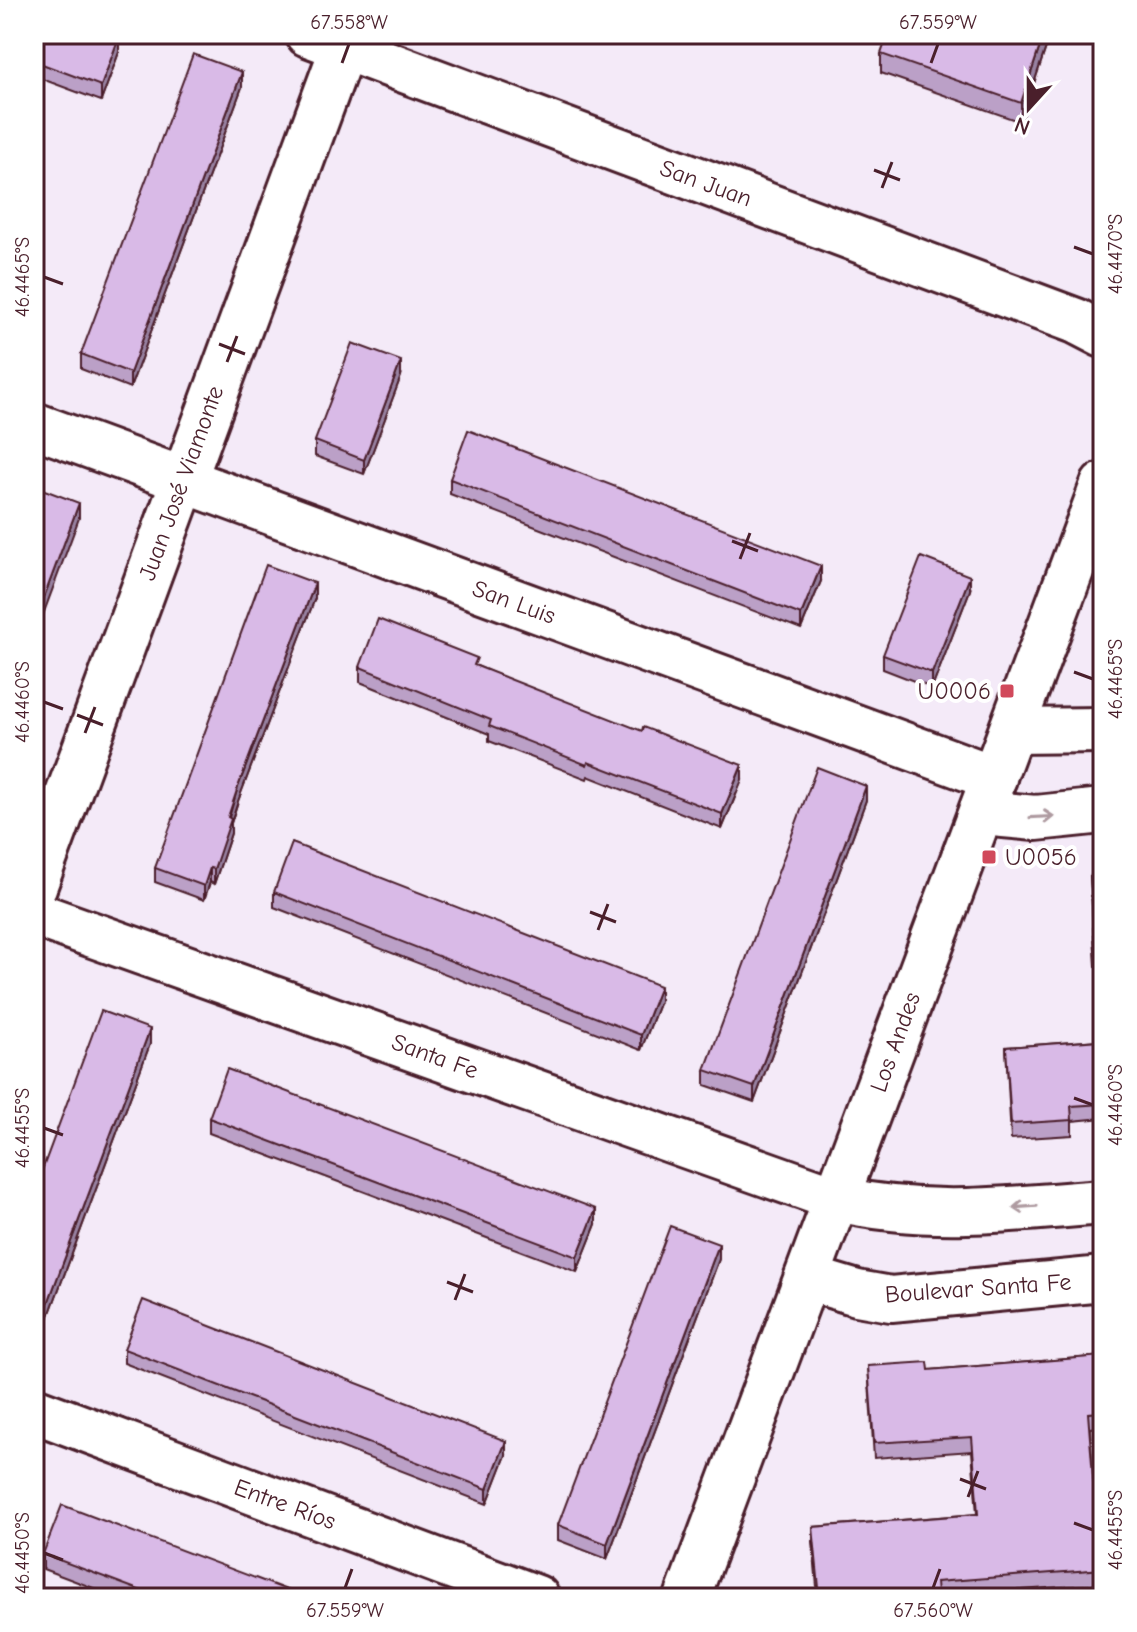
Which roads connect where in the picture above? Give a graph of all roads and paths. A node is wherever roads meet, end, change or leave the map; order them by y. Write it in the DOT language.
graph roads {
  1 [pos="333,39"];
  2 [pos="1103,335"];
  3 [pos="34,425"];
  4 [pos="182,480"];
  5 [pos="1103,485"];
  6 [pos="1103,730"];
  7 [pos="1012,731"];
  8 [pos="988,796"];
  9 [pos="1103,811"];
  10 [pos="34,887"];
  11 [pos="34,914"];
  12 [pos="837,1199"];
  13 [pos="1103,1202"];
  14 [pos="807,1278"];
  15 [pos="1103,1279"];
  16 [pos="34,1410"];
  17 [pos="537,1598"];
  18 [pos="687,1598"];
  1 -- 2 [label="street, San Juan"];
  1 -- 4 [label="street, Juan José Viamonte"];
  3 -- 4 [label="street, San Luis"];
  4 -- 8 [label="street, San Luis"];
  4 -- 10 [label="street, Juan José Viamonte"];
  5 -- 7 [label="street, Los Andes"];
  6 -- 7 [label="street"];
  7 -- 8 [label="street, Los Andes"];
  8 -- 9 [label="street, San Luis, one-way"];
  8 -- 12 [label="street, Los Andes"];
  11 -- 12 [label="street, Santa Fe"];
  13 -- 12 [label="street, one-way"];
  12 -- 14 [label="street, Los Andes"];
  14 -- 15 [label="street, Boulevar Santa Fe"];
  14 -- 18 [label="street, Los Andes"];
  16 -- 17 [label="street, Entre Ríos"];
}
